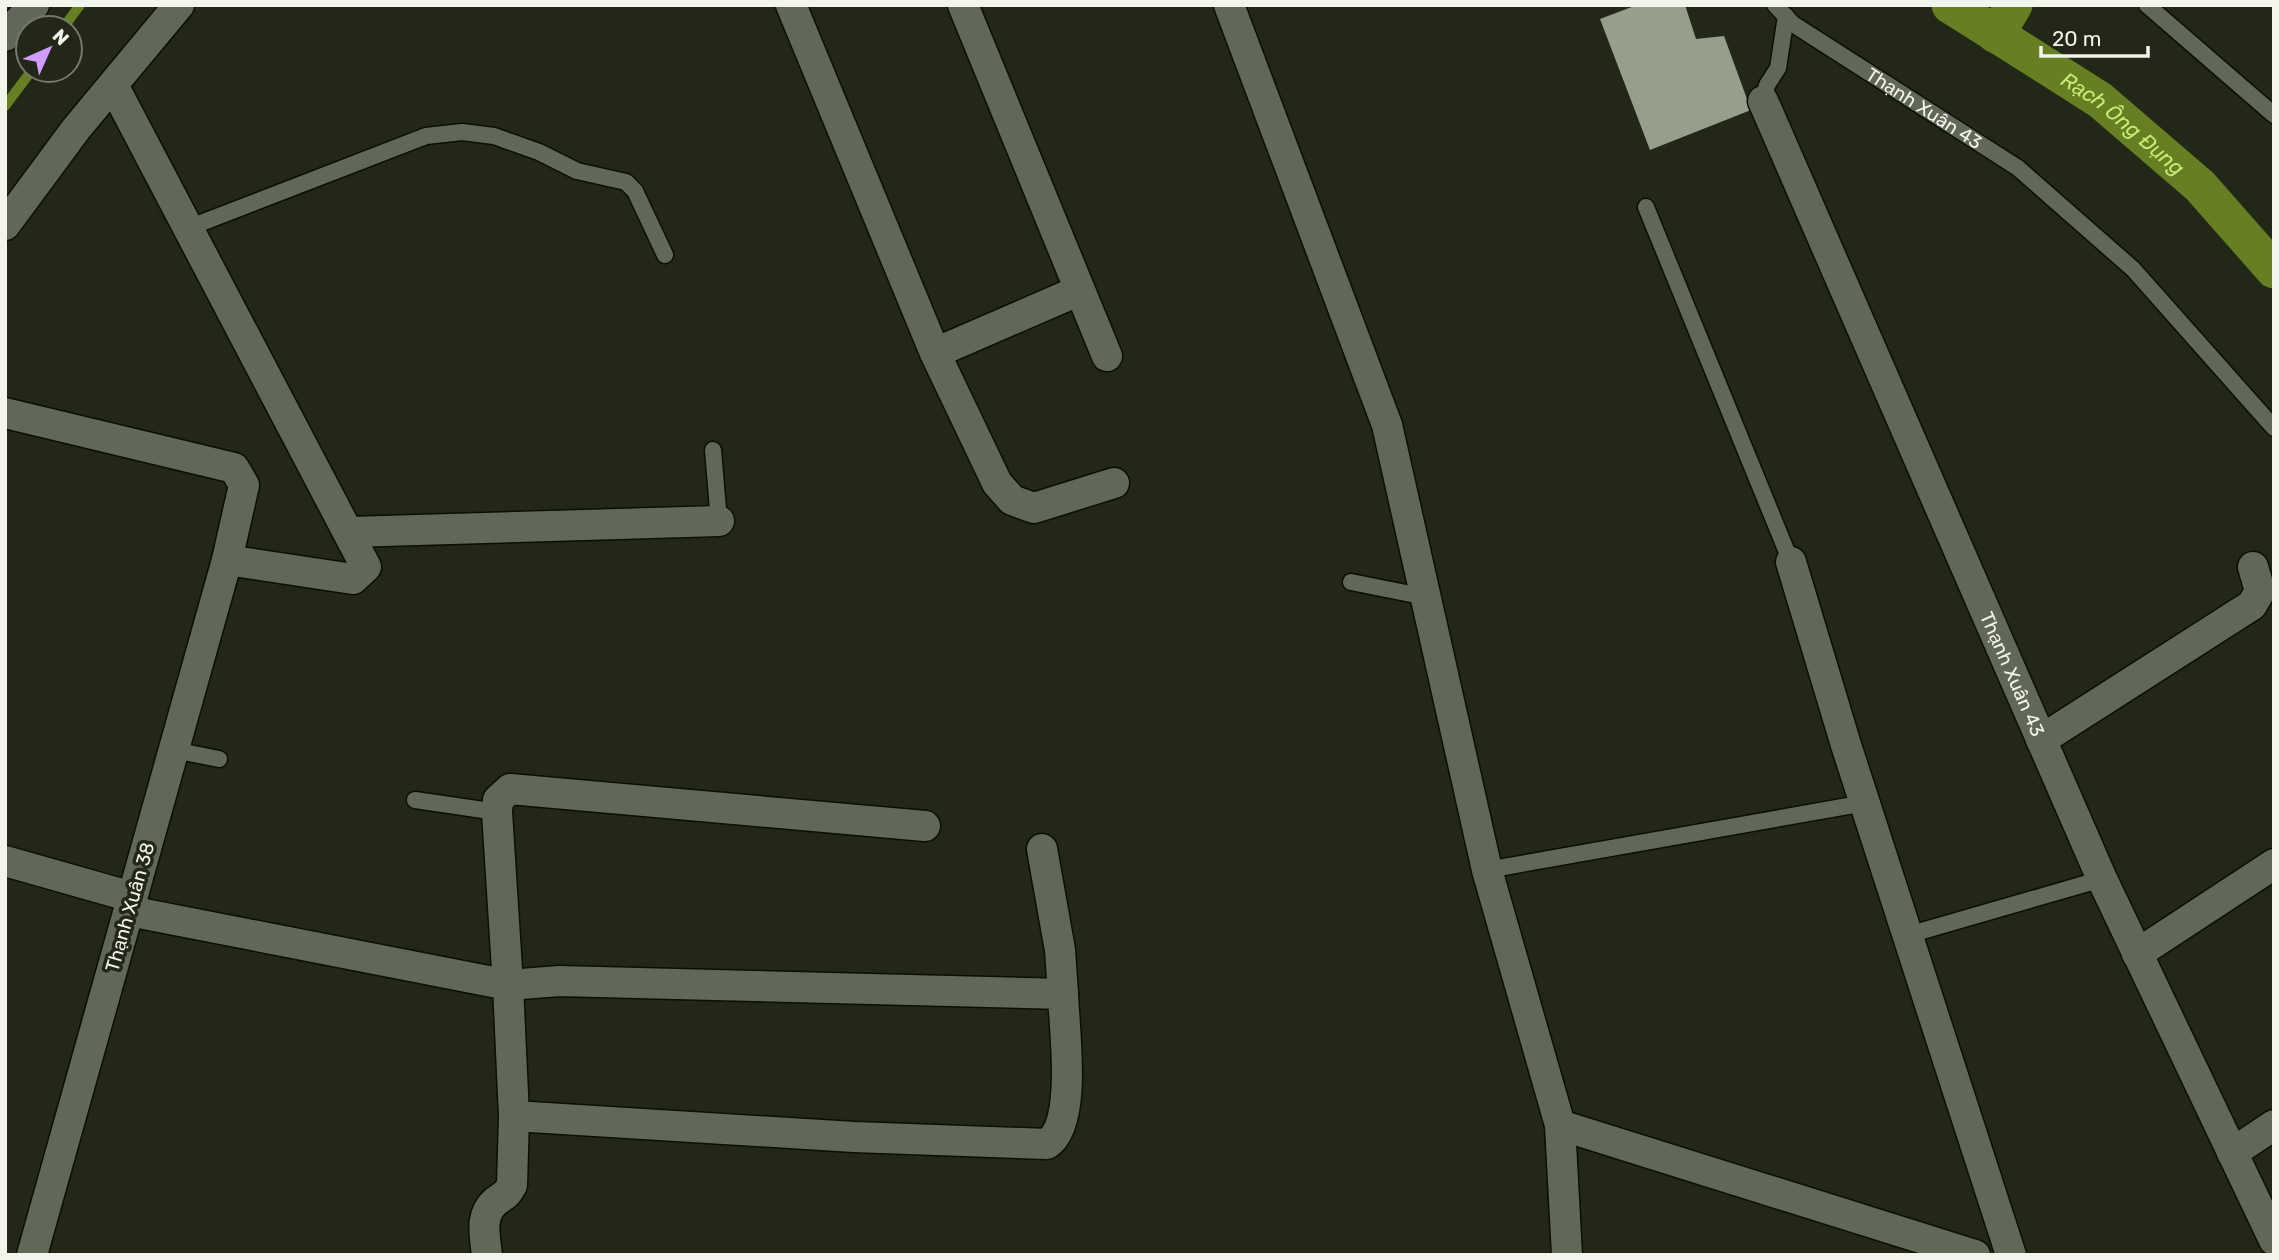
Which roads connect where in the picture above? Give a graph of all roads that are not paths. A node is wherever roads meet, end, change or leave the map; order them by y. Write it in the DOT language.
graph roads {
  1 [pos="34,5"];
  2 [pos="179,5"];
  3 [pos="790,5"];
  4 [pos="963,5"];
  5 [pos="1229,5"];
  6 [pos="2147,5"];
  7 [pos="1780,11"];
  8 [pos="5,36"];
  9 [pos="113,85"];
  10 [pos="1763,101"];
  11 [pos="2274,115"];
  12 [pos="1646,207"];
  13 [pos="5,225"];
  14 [pos="188,228"];
  15 [pos="665,256"];
  16 [pos="1078,290"];
  17 [pos="935,353"];
  18 [pos="1107,356"];
  19 [pos="5,413"];
  20 [pos="2274,428"];
  21 [pos="713,450"];
  22 [pos="1114,483"];
  23 [pos="719,522"];
  24 [pos="349,532"];
  25 [pos="227,560"];
  26 [pos="1791,562"];
  27 [pos="2253,567"];
  28 [pos="1351,582"];
  29 [pos="1426,597"];
  30 [pos="2041,740"];
  31 [pos="174,750"];
  32 [pos="219,759"];
  33 [pos="415,800"];
  34 [pos="1865,803"];
  35 [pos="497,812"];
  36 [pos="925,826"];
  37 [pos="1042,849"];
  38 [pos="5,861"];
  39 [pos="2274,864"];
  40 [pos="1487,870"];
  41 [pos="2102,879"];
  42 [pos="131,904"];
  43 [pos="1908,934"];
  44 [pos="2137,954"];
  45 [pos="508,985"];
  46 [pos="1063,994"];
  47 [pos="514,1116"];
  48 [pos="1560,1125"];
  49 [pos="2274,1125"];
  50 [pos="2232,1153"];
  51 [pos="2274,1240"];
  52 [pos="32,1255"];
  53 [pos="487,1255"];
  54 [pos="1567,1255"];
  55 [pos="1975,1255"];
  56 [pos="2011,1255"];
  1 -- 8 [label="street"];
  2 -- 9 [label="street"];
  3 -- 17 [label="street"];
  4 -- 16 [label="street"];
  5 -- 29 [label="street"];
  6 -- 11 [label="lane"];
  7 -- 10 [label="lane"];
  7 -- 20 [label="lane, Thạnh Xuân 43"];
  9 -- 13 [label="street"];
  9 -- 14 [label="street"];
  10 -- 30 [label="street, Thạnh Xuân 43"];
  12 -- 26 [label="lane"];
  14 -- 15 [label="lane"];
  14 -- 24 [label="street"];
  16 -- 17 [label="street"];
  16 -- 18 [label="street"];
  17 -- 22 [label="street"];
  19 -- 25 [label="street, Thạnh Xuân 38"];
  21 -- 23 [label="lane"];
  23 -- 24 [label="street"];
  24 -- 25 [label="street"];
  25 -- 31 [label="street, Thạnh Xuân 38"];
  26 -- 34 [label="street"];
  27 -- 30 [label="street"];
  28 -- 29 [label="lane"];
  29 -- 40 [label="street"];
  30 -- 41 [label="street, Thạnh Xuân 43"];
  31 -- 32 [label="lane"];
  31 -- 42 [label="street, Thạnh Xuân 38"];
  33 -- 35 [label="lane"];
  34 -- 40 [label="lane"];
  34 -- 43 [label="street"];
  35 -- 36 [label="street"];
  35 -- 45 [label="street"];
  37 -- 46 [label="street"];
  38 -- 42 [label="street"];
  39 -- 44 [label="street"];
  40 -- 48 [label="street"];
  41 -- 43 [label="lane"];
  41 -- 44 [label="street, Thạnh Xuân 43"];
  42 -- 45 [label="street"];
  42 -- 52 [label="street, Thạnh Xuân 38"];
  43 -- 56 [label="street"];
  44 -- 50 [label="street, Thạnh Xuân 43"];
  45 -- 46 [label="street"];
  45 -- 47 [label="street"];
  46 -- 47 [label="street"];
  47 -- 53 [label="street"];
  48 -- 54 [label="street"];
  48 -- 55 [label="street"];
  49 -- 50 [label="street"];
  50 -- 51 [label="street, Thạnh Xuân 43"];
}
